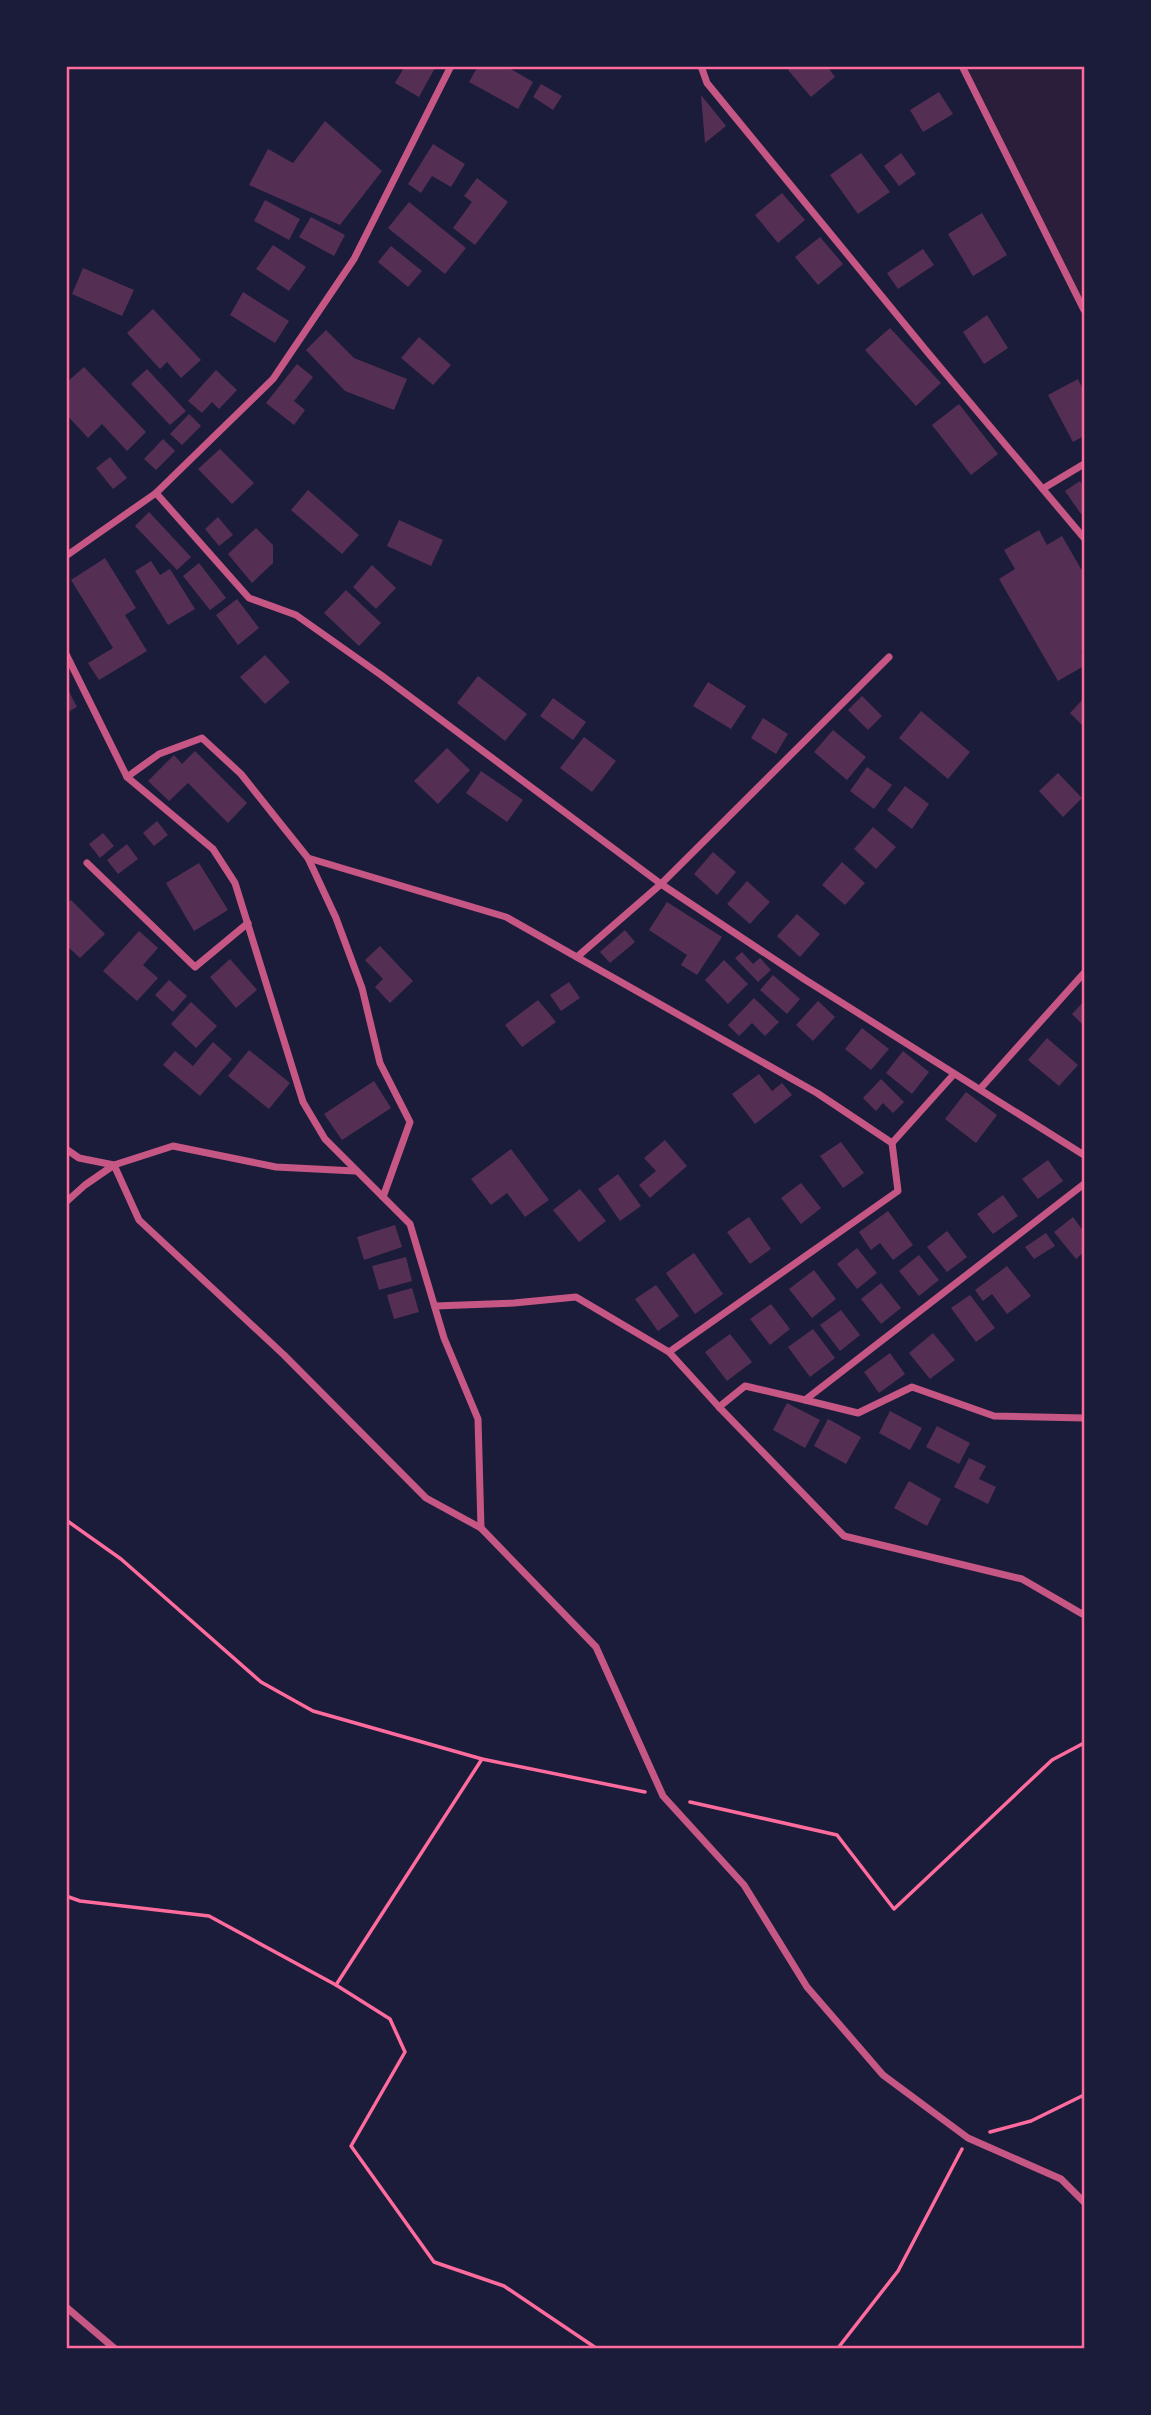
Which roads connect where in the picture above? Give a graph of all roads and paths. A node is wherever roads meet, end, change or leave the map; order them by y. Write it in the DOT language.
graph roads {
  1 [pos="451,66"];
  2 [pos="701,66"];
  3 [pos="962,66"];
  4 [pos="1084,310"];
  5 [pos="1084,464"];
  6 [pos="1044,488"];
  7 [pos="156,493"];
  8 [pos="1084,537"];
  9 [pos="66,556"];
  10 [pos="66,654"];
  11 [pos="889,657"];
  12 [pos="127,777"];
  13 [pos="308,858"];
  14 [pos="86,863"];
  15 [pos="661,884"];
  16 [pos="248,923"];
  17 [pos="577,957"];
  18 [pos="1084,974"];
  19 [pos="954,1074"];
  20 [pos="980,1089"];
  21 [pos="892,1143"];
  22 [pos="66,1149"];
  23 [pos="1084,1155"];
  24 [pos="114,1165"];
  25 [pos="356,1171"];
  26 [pos="1084,1184"];
  27 [pos="383,1197"];
  28 [pos="66,1202"];
  29 [pos="435,1306"];
  30 [pos="669,1352"];
  31 [pos="805,1400"];
  32 [pos="719,1407"];
  33 [pos="1084,1418"];
  34 [pos="66,1520"];
  35 [pos="481,1528"];
  36 [pos="1084,1615"];
  37 [pos="1084,1744"];
  38 [pos="482,1759"];
  39 [pos="663,1796"];
  40 [pos="689,1802"];
  41 [pos="66,1896"];
  42 [pos="336,1985"];
  43 [pos="1084,2095"];
  44 [pos="968,2138"];
  45 [pos="1084,2202"];
  46 [pos="66,2307"];
  47 [pos="114,2348"];
  48 [pos="596,2348"];
  49 [pos="838,2348"];
  1 -- 7 [label="street"];
  2 -- 6 [label="street"];
  3 -- 4 [label="street"];
  5 -- 6 [label="street"];
  6 -- 8 [label="street"];
  7 -- 9 [label="street"];
  7 -- 15 [label="street"];
  10 -- 12 [label="street"];
  11 -- 15 [label="street"];
  12 -- 13 [label="street"];
  12 -- 16 [label="street"];
  13 -- 17 [label="street"];
  13 -- 27 [label="street"];
  14 -- 16 [label="street"];
  15 -- 17 [label="street"];
  15 -- 19 [label="street"];
  16 -- 25 [label="street"];
  17 -- 21 [label="street"];
  18 -- 20 [label="street"];
  19 -- 20 [label="street"];
  19 -- 21 [label="street"];
  20 -- 23 [label="street"];
  21 -- 30 [label="street"];
  22 -- 24 [label="street"];
  24 -- 25 [label="street"];
  24 -- 28 [label="street"];
  24 -- 35 [label="street"];
  25 -- 27 [label="street"];
  26 -- 31 [label="street"];
  27 -- 29 [label="street"];
  29 -- 30 [label="street"];
  29 -- 35 [label="street"];
  30 -- 32 [label="street"];
  31 -- 32 [label="street"];
  31 -- 33 [label="street"];
  32 -- 36 [label="street"];
  34 -- 38 [label="path"];
  35 -- 39 [label="street"];
  37 -- 40 [label="path"];
  38 -- 39 [label="path"];
  38 -- 42 [label="path"];
  39 -- 44 [label="street"];
  41 -- 42 [label="path"];
  42 -- 48 [label="path"];
  43 -- 44 [label="path"];
  44 -- 45 [label="street"];
  44 -- 49 [label="path"];
  46 -- 47 [label="street"];
}
